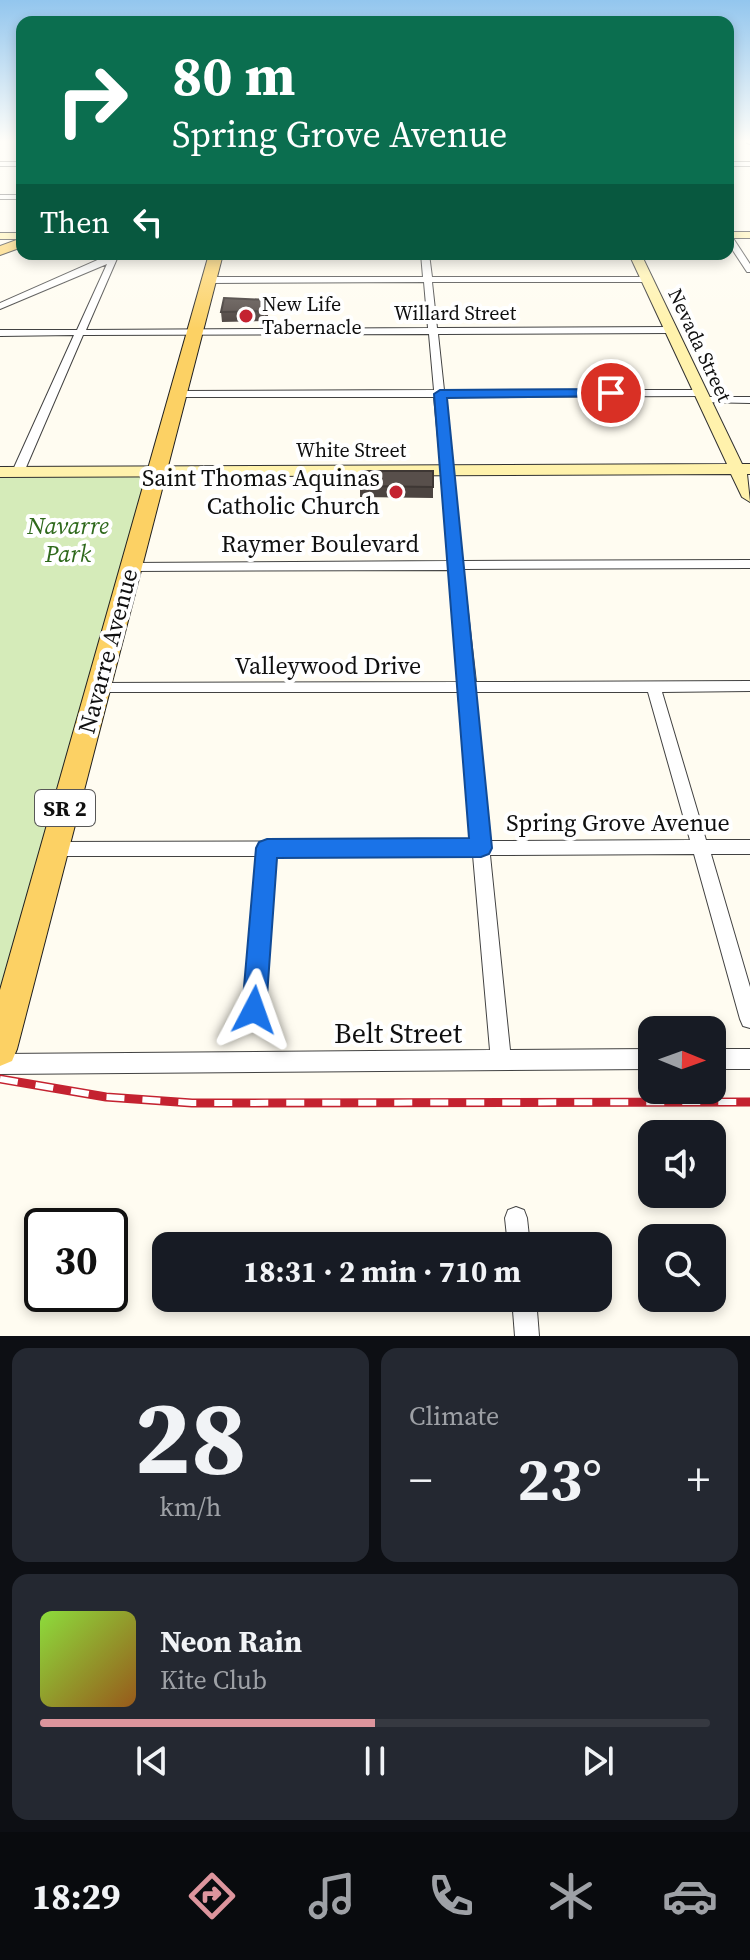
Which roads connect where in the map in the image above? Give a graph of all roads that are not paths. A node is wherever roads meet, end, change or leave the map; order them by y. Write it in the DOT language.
graph roads {
  1 [pos="734,245"];
  2 [pos="105,260"];
  3 [pos="112,260"];
  4 [pos="214,260"];
  5 [pos="425,260"];
  6 [pos="638,260"];
  7 [pos="750,270"];
  8 [pos="427,279"];
  9 [pos="646,279"];
  10 [pos="209,280"];
  11 [pos="0,306"];
  12 [pos="671,330"];
  13 [pos="433,331"];
  14 [pos="80,332"];
  15 [pos="195,332"];
  16 [pos="0,333"];
  17 [pos="178,394"];
  18 [pos="440,394"];
  19 [pos="702,397"];
  20 [pos="750,400"];
  21 [pos="448,469"];
  22 [pos="743,469"];
  23 [pos="157,471"];
  24 [pos="0,472"];
  25 [pos="18,472"];
  26 [pos="750,497"];
  27 [pos="750,564"];
  28 [pos="458,565"];
  29 [pos="131,567"];
  30 [pos="750,686"];
  31 [pos="467,687"];
  32 [pos="654,687"];
  33 [pos="98,688"];
  34 [pos="701,847"];
  35 [pos="750,847"];
  36 [pos="267,848"];
  37 [pos="481,848"];
  38 [pos="54,849"];
  39 [pos="254,1010"];
  40 [pos="750,1019"];
  41 [pos="0,1049"];
  42 [pos="638,1059"];
  43 [pos="726,1059"];
  44 [pos="750,1059"];
  45 [pos="501,1060"];
  46 [pos="0,1064"];
  47 [pos="516,1218"];
  48 [pos="518,1232"];
  49 [pos="525,1312"];
  50 [pos="527,1336"];
  1 -- 7 [label="street"];
  2 -- 11 [label="street"];
  3 -- 14 [label="street"];
  4 -- 10 [label="main road, Navarre Avenue / SR 2"];
  5 -- 8 [label="street"];
  6 -- 9 [label="street, Nevada Street"];
  8 -- 9 [label="street"];
  8 -- 10 [label="street"];
  8 -- 13 [label="street"];
  9 -- 12 [label="street, Nevada Street"];
  10 -- 15 [label="main road, Navarre Avenue / SR 2"];
  12 -- 13 [label="street, Willard Street"];
  12 -- 19 [label="street, Nevada Street"];
  13 -- 15 [label="street, Willard Street"];
  13 -- 18 [label="street"];
  14 -- 15 [label="street, Willard Street"];
  14 -- 16 [label="street, Willard Street"];
  14 -- 25 [label="street"];
  15 -- 17 [label="main road, Navarre Avenue / SR 2"];
  17 -- 18 [label="street"];
  17 -- 23 [label="main road, Navarre Avenue / SR 2"];
  18 -- 19 [label="street"];
  18 -- 21 [label="street"];
  19 -- 20 [label="street"];
  19 -- 22 [label="street, Nevada Street"];
  21 -- 22 [label="street, White Street"];
  21 -- 23 [label="street, White Street"];
  21 -- 28 [label="street"];
  22 -- 26 [label="street, Nevada Street"];
  23 -- 25 [label="street, White Street"];
  23 -- 29 [label="main road, Navarre Avenue / SR 2"];
  24 -- 25 [label="street, White Street"];
  27 -- 28 [label="street, Raymer Boulevard"];
  28 -- 29 [label="street, Raymer Boulevard"];
  28 -- 31 [label="street"];
  29 -- 33 [label="main road, Navarre Avenue / SR 2"];
  30 -- 32 [label="street, Valleywood Drive"];
  31 -- 32 [label="street, Valleywood Drive"];
  31 -- 33 [label="street, Valleywood Drive"];
  31 -- 37 [label="street"];
  32 -- 34 [label="street"];
  33 -- 38 [label="main road, Navarre Avenue / SR 2"];
  34 -- 35 [label="street, Spring Grove Avenue"];
  34 -- 37 [label="street, Spring Grove Avenue"];
  34 -- 40 [label="street"];
  36 -- 37 [label="street, Spring Grove Avenue"];
  36 -- 38 [label="street, Spring Grove Avenue"];
  36 -- 39 [label="street"];
  37 -- 45 [label="street"];
  38 -- 41 [label="main road, Navarre Avenue / SR 2"];
  42 -- 45 [label="street, Belt Street"];
  43 -- 44 [label="street"];
  45 -- 46 [label="street, Belt Street"];
  47 -- 48 [label="street"];
  49 -- 50 [label="street"];
}
